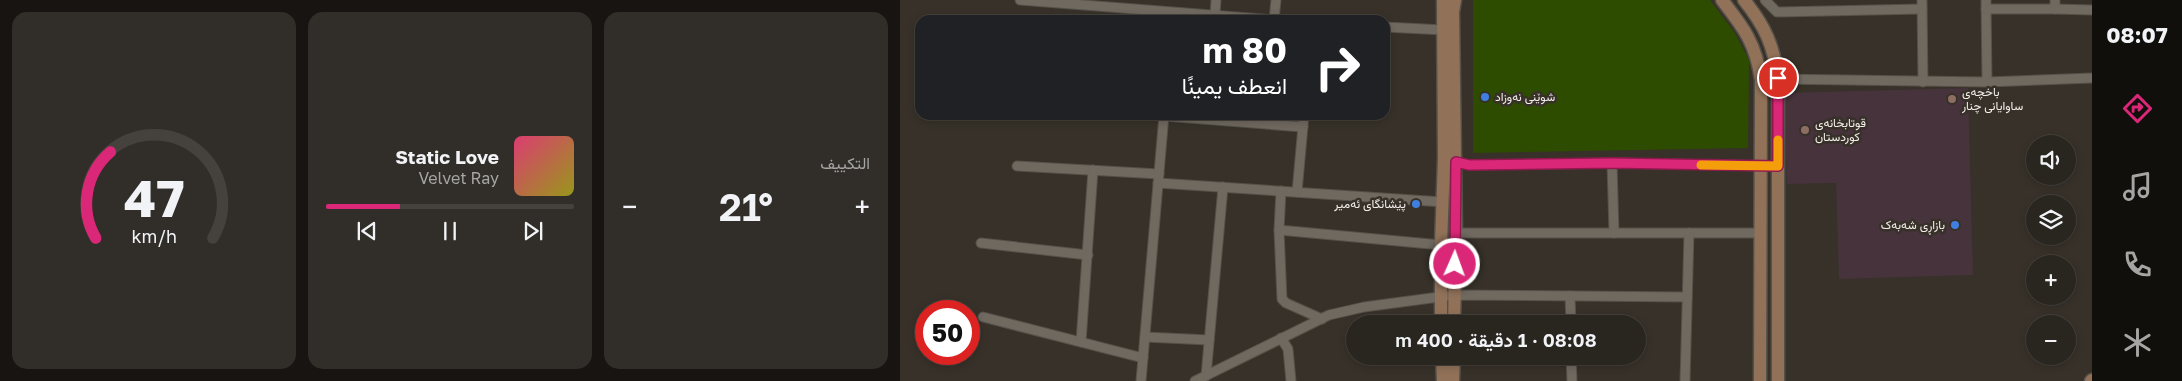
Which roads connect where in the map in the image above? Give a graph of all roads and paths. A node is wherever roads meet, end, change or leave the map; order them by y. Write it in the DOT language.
graph roads {
  1 [pos="1020,0"];
  2 [pos="1216,0"];
  3 [pos="1276,0"];
  4 [pos="1443,0"];
  5 [pos="1455,0"];
  6 [pos="1722,0"];
  7 [pos="1744,0"];
  8 [pos="1765,0"];
  9 [pos="1092,3"];
  10 [pos="2055,4"];
  11 [pos="1154,5"];
  12 [pos="1922,5"];
  13 [pos="1986,5"];
  14 [pos="2092,10"];
  15 [pos="1171,15"];
  16 [pos="1215,15"];
  17 [pos="1275,15"];
  18 [pos="1390,27"];
  19 [pos="1444,30"];
  20 [pos="1778,78"];
  21 [pos="2092,78"];
  22 [pos="1923,82"];
  23 [pos="1987,82"];
  24 [pos="1164,120"];
  25 [pos="1222,120"];
  26 [pos="1303,120"];
  27 [pos="1302,127"];
  28 [pos="1456,162"];
  29 [pos="1612,163"];
  30 [pos="1017,166"];
  31 [pos="1760,166"];
  32 [pos="1778,166"];
  33 [pos="1093,170"];
  34 [pos="1159,178"];
  35 [pos="1223,187"];
  36 [pos="1281,191"];
  37 [pos="1297,192"];
  38 [pos="1443,202"];
  39 [pos="1279,230"];
  40 [pos="1456,233"];
  41 [pos="1614,233"];
  42 [pos="1689,233"];
  43 [pos="1760,233"];
  44 [pos="981,242"];
  45 [pos="1441,245"];
  46 [pos="1088,255"];
  47 [pos="1454,295"];
  48 [pos="1570,296"];
  49 [pos="1687,297"];
  50 [pos="1440,298"];
  51 [pos="1441,315"];
  52 [pos="1454,315"];
  53 [pos="1571,315"];
  54 [pos="983,317"];
  55 [pos="1322,318"];
  56 [pos="1145,337"];
  57 [pos="1281,338"];
  58 [pos="1209,340"];
  59 [pos="1081,342"];
  60 [pos="1143,358"];
  61 [pos="1442,365"];
  62 [pos="1454,365"];
  63 [pos="1571,365"];
  64 [pos="1206,376"];
  65 [pos="1141,381"];
  66 [pos="1195,381"];
  67 [pos="1291,381"];
  68 [pos="1443,381"];
  69 [pos="1453,381"];
  70 [pos="1572,381"];
  71 [pos="1685,381"];
  72 [pos="1760,381"];
  73 [pos="1778,381"];
  1 -- 9 [label="street"];
  2 -- 16 [label="street"];
  3 -- 17 [label="street"];
  4 -- 19 [label="main road"];
  5 -- 28 [label="main road"];
  6 -- 31 [label="main road"];
  7 -- 20 [label="main road"];
  8 -- 12 [label="street"];
  9 -- 11 [label="street"];
  10 -- 13 [label="street"];
  10 -- 14 [label="street"];
  11 -- 15 [label="street"];
  12 -- 22 [label="street"];
  13 -- 23 [label="street"];
  18 -- 19 [label="street"];
  19 -- 38 [label="main road"];
  20 -- 22 [label="street"];
  20 -- 32 [label="main road"];
  21 -- 23 [label="street"];
  22 -- 23 [label="street"];
  24 -- 34 [label="street"];
  25 -- 27 [label="street"];
  26 -- 27 [label="street"];
  27 -- 37 [label="street"];
  28 -- 29 [label="street"];
  28 -- 40 [label="main road"];
  29 -- 31 [label="street"];
  29 -- 41 [label="street"];
  30 -- 33 [label="street"];
  31 -- 32 [label="street"];
  31 -- 43 [label="main road"];
  32 -- 73 [label="main road"];
  33 -- 34 [label="street"];
  33 -- 46 [label="street"];
  34 -- 35 [label="street"];
  34 -- 56 [label="street"];
  35 -- 36 [label="street"];
  35 -- 58 [label="street"];
  36 -- 37 [label="street"];
  36 -- 39 [label="street"];
  37 -- 38 [label="street"];
  38 -- 45 [label="main road"];
  39 -- 45 [label="street"];
  39 -- 55 [label="street"];
  40 -- 41 [label="street"];
  40 -- 47 [label="main road"];
  41 -- 42 [label="street"];
  42 -- 43 [label="street"];
  42 -- 49 [label="street"];
  43 -- 72 [label="main road"];
  44 -- 46 [label="street"];
  45 -- 50 [label="main road"];
  46 -- 59 [label="street"];
  47 -- 48 [label="street"];
  47 -- 50 [label="street"];
  47 -- 52 [label="main road"];
  48 -- 49 [label="street"];
  48 -- 53 [label="street"];
  49 -- 71 [label="street"];
  50 -- 51 [label="main road"];
  50 -- 55 [label="street"];
  54 -- 59 [label="street"];
  55 -- 57 [label="street"];
  56 -- 58 [label="street"];
  56 -- 60 [label="street"];
  57 -- 64 [label="street"];
  57 -- 67 [label="street"];
  58 -- 64 [label="street"];
  59 -- 60 [label="street"];
  60 -- 65 [label="street"];
  61 -- 68 [label="main road"];
  62 -- 69 [label="main road"];
  63 -- 70 [label="street"];
  64 -- 66 [label="street"];
}
